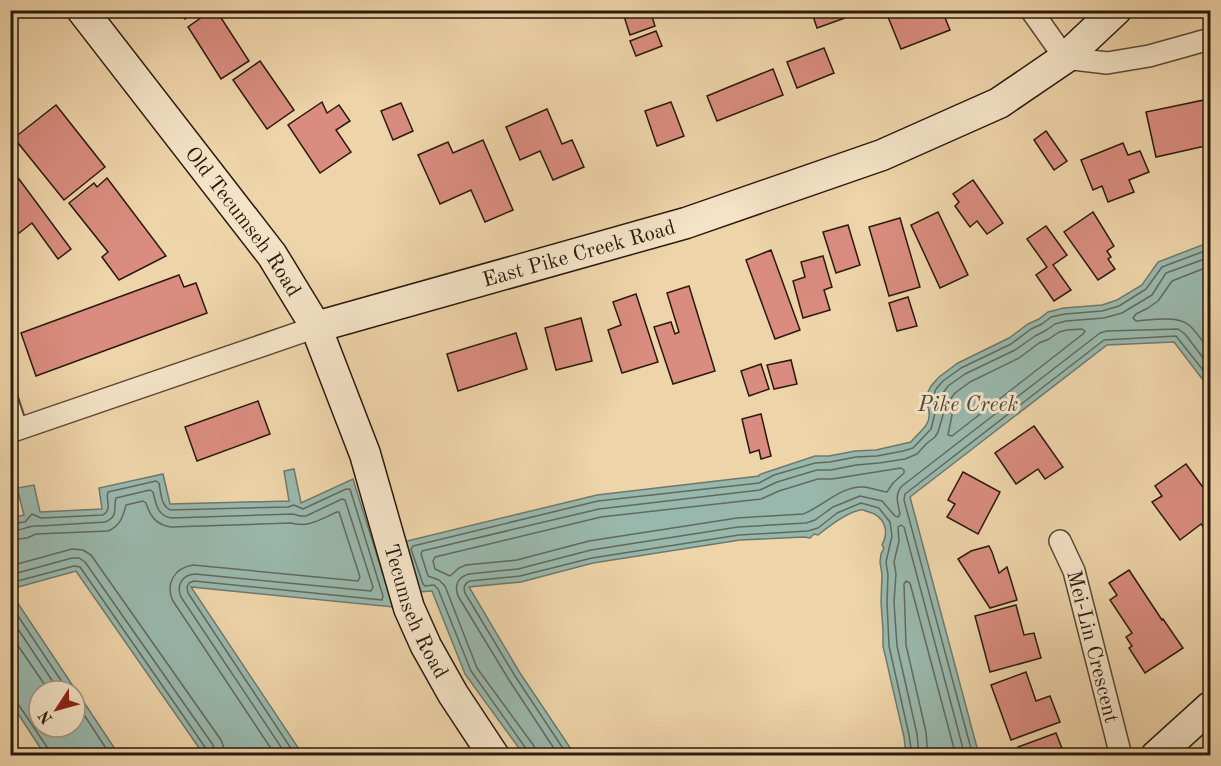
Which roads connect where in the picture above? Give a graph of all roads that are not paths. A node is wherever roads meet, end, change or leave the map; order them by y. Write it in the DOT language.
graph roads {
  1 [pos="82,10"];
  2 [pos="1031,10"];
  3 [pos="1116,10"];
  4 [pos="1210,39"];
  5 [pos="1065,58"];
  6 [pos="316,327"];
  7 [pos="10,392"];
  8 [pos="16,430"];
  9 [pos="365,454"];
  10 [pos="1060,541"];
  11 [pos="1210,707"];
  12 [pos="494,756"];
  13 [pos="1121,756"];
  14 [pos="1156,756"];
  1 -- 6 [label="main road, Old Tecumseh Road"];
  2 -- 5 [label="street"];
  3 -- 5 [label="main road, East Pike Creek Road"];
  4 -- 5 [label="street"];
  5 -- 6 [label="main road, East Pike Creek Road"];
  6 -- 8 [label="street, East Pike Creek Road"];
  6 -- 9 [label="main road, Old Tecumseh Road"];
  7 -- 8 [label="lane"];
  9 -- 12 [label="main road, Tecumseh Road"];
  10 -- 13 [label="street, Mei-Lin Crescent"];
  11 -- 14 [label="main road"];
}
